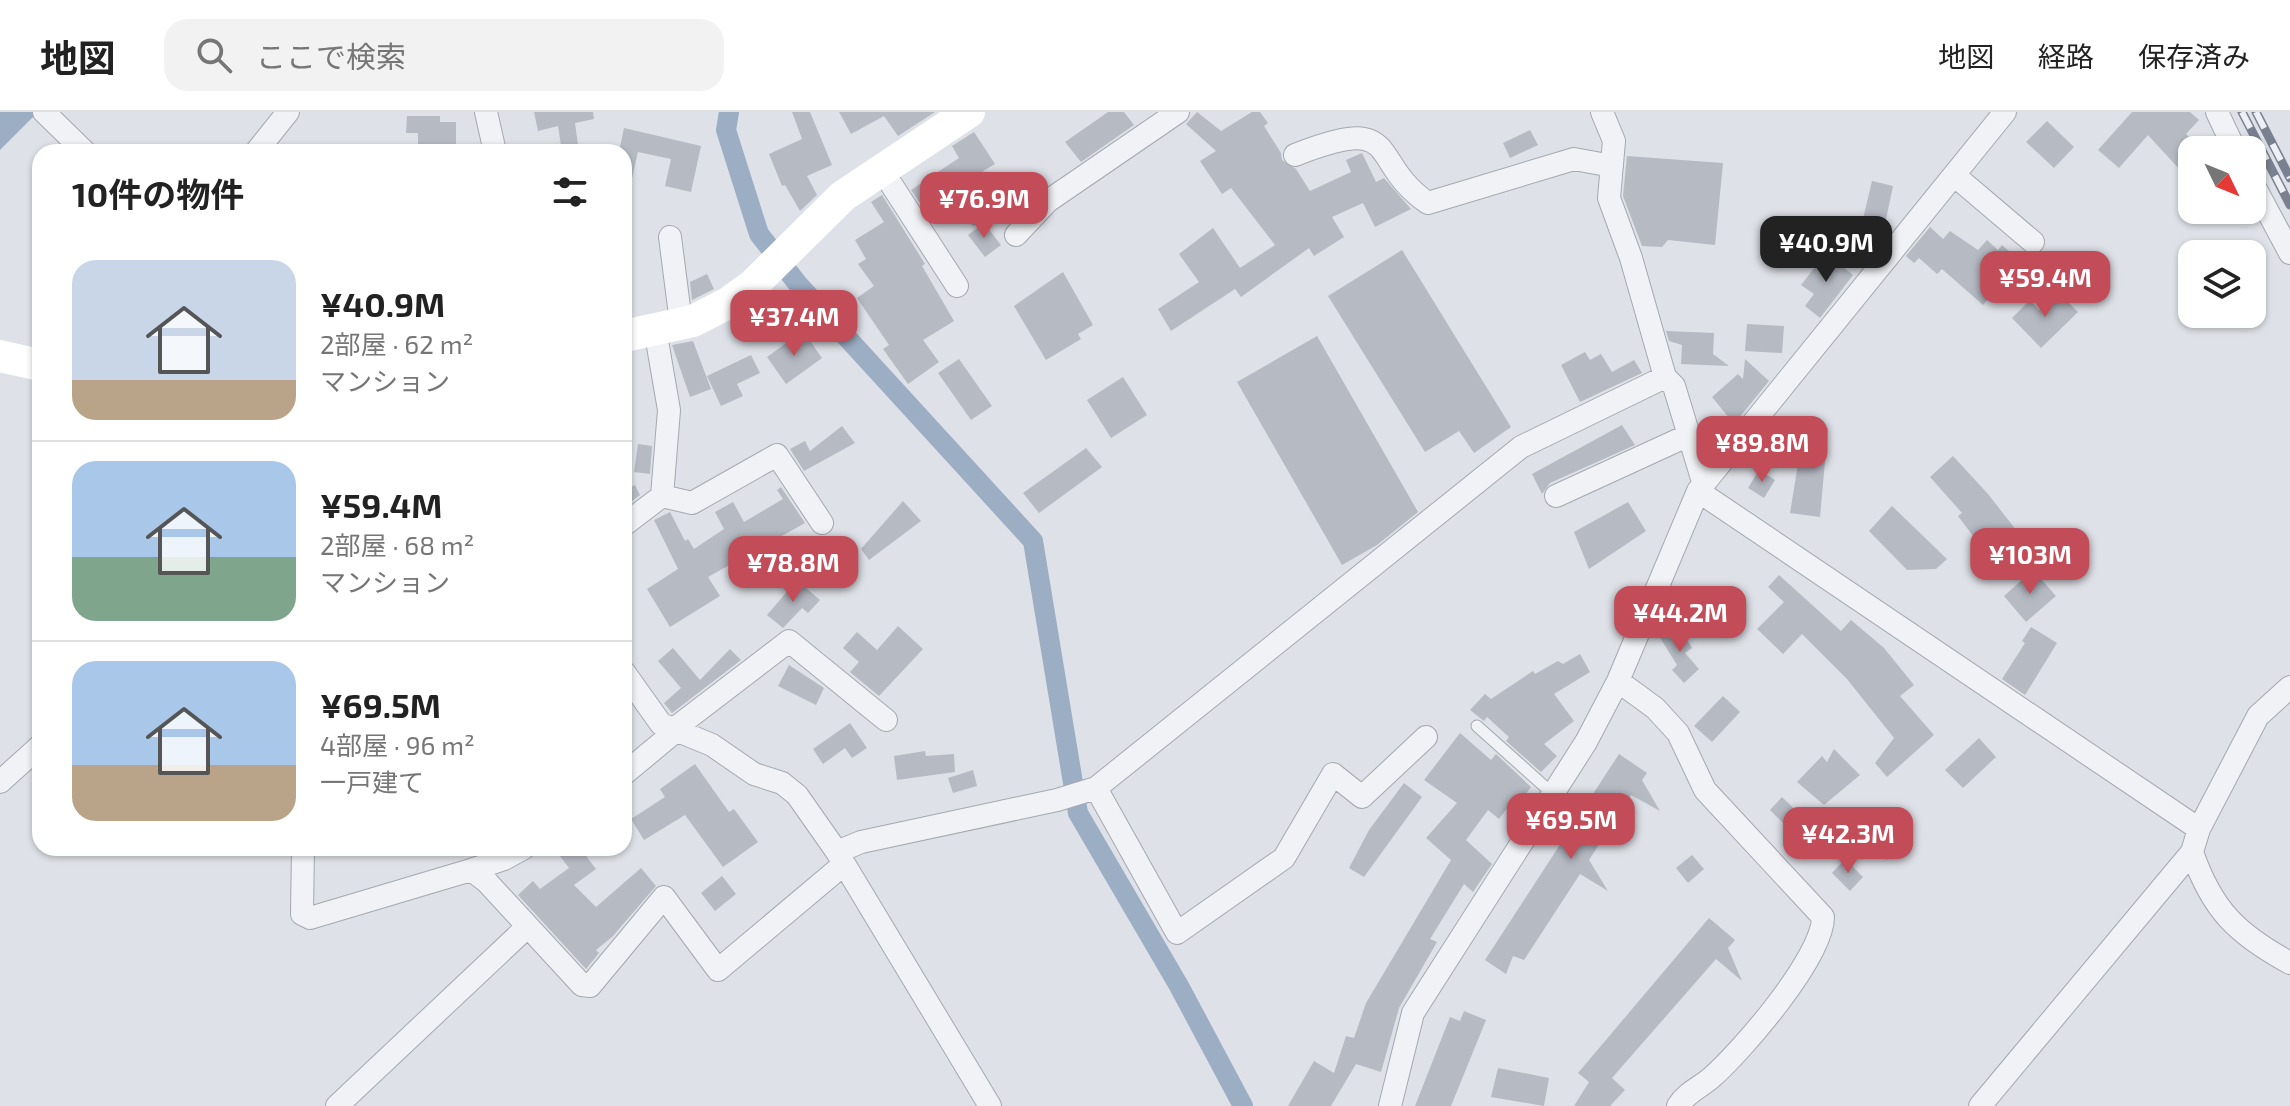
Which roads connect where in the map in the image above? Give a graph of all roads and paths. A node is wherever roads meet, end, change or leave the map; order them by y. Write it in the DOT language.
graph roads {
  1 [pos="44,112"];
  2 [pos="288,112"];
  3 [pos="486,112"];
  4 [pos="969,112"];
  5 [pos="1178,112"];
  6 [pos="1602,112"];
  7 [pos="2005,112"];
  8 [pos="2217,112"];
  9 [pos="2228,136"];
  10 [pos="77,144"];
  11 [pos="262,144"];
  12 [pos="493,144"];
  13 [pos="1295,155"];
  14 [pos="1612,166"];
  15 [pos="882,170"];
  16 [pos="1954,175"];
  17 [pos="2266,208"];
  18 [pos="1016,235"];
  19 [pos="670,237"];
  20 [pos="2033,242"];
  21 [pos="2290,253"];
  22 [pos="957,286"];
  23 [pos="653,329"];
  24 [pos="0,356"];
  25 [pos="32,363"];
  26 [pos="1665,377"];
  27 [pos="1689,435"];
  28 [pos="1701,488"];
  29 [pos="662,496"];
  30 [pos="1556,496"];
  31 [pos="632,519"];
  32 [pos="822,523"];
  33 [pos="1618,681"];
  34 [pos="632,683"];
  35 [pos="2290,687"];
  36 [pos="886,720"];
  37 [pos="1477,726"];
  38 [pos="675,730"];
  39 [pos="1426,737"];
  40 [pos="32,753"];
  41 [pos="632,767"];
  42 [pos="0,782"];
  43 [pos="1096,788"];
  44 [pos="1553,794"];
  45 [pos="2199,829"];
  46 [pos="2192,852"];
  47 [pos="303,856"];
  48 [pos="509,856"];
  49 [pos="840,858"];
  50 [pos="471,870"];
  51 [pos="527,927"];
  52 [pos="2290,963"];
  53 [pos="337,1106"];
  54 [pos="990,1106"];
  55 [pos="1390,1106"];
  56 [pos="1678,1106"];
  57 [pos="1980,1106"];
  1 -- 10 [label="street"];
  2 -- 11 [label="street"];
  3 -- 12 [label="street"];
  4 -- 15 [label="main road"];
  5 -- 18 [label="street"];
  6 -- 14 [label="street"];
  7 -- 16 [label="street"];
  8 -- 9 [label="street"];
  13 -- 14 [label="street"];
  14 -- 26 [label="street"];
  15 -- 22 [label="street"];
  15 -- 23 [label="main road"];
  16 -- 20 [label="street"];
  16 -- 28 [label="street"];
  17 -- 21 [label="street"];
  19 -- 23 [label="street"];
  23 -- 29 [label="street"];
  24 -- 25 [label="main road"];
  26 -- 27 [label="street"];
  26 -- 43 [label="street"];
  27 -- 28 [label="street"];
  27 -- 30 [label="street"];
  28 -- 33 [label="street"];
  28 -- 45 [label="street"];
  29 -- 31 [label="street"];
  29 -- 32 [label="street"];
  33 -- 44 [label="street"];
  33 -- 56 [label="street"];
  34 -- 38 [label="street"];
  35 -- 45 [label="street"];
  36 -- 38 [label="street"];
  37 -- 44 [label="lane"];
  38 -- 41 [label="street"];
  38 -- 49 [label="street"];
  39 -- 43 [label="street"];
  40 -- 42 [label="street"];
  43 -- 49 [label="street"];
  44 -- 55 [label="street"];
  45 -- 46 [label="street"];
  46 -- 52 [label="street"];
  46 -- 57 [label="street"];
  47 -- 50 [label="street"];
  48 -- 50 [label="street"];
  49 -- 51 [label="street"];
  49 -- 54 [label="street"];
  50 -- 51 [label="street"];
  51 -- 53 [label="street"];
}
